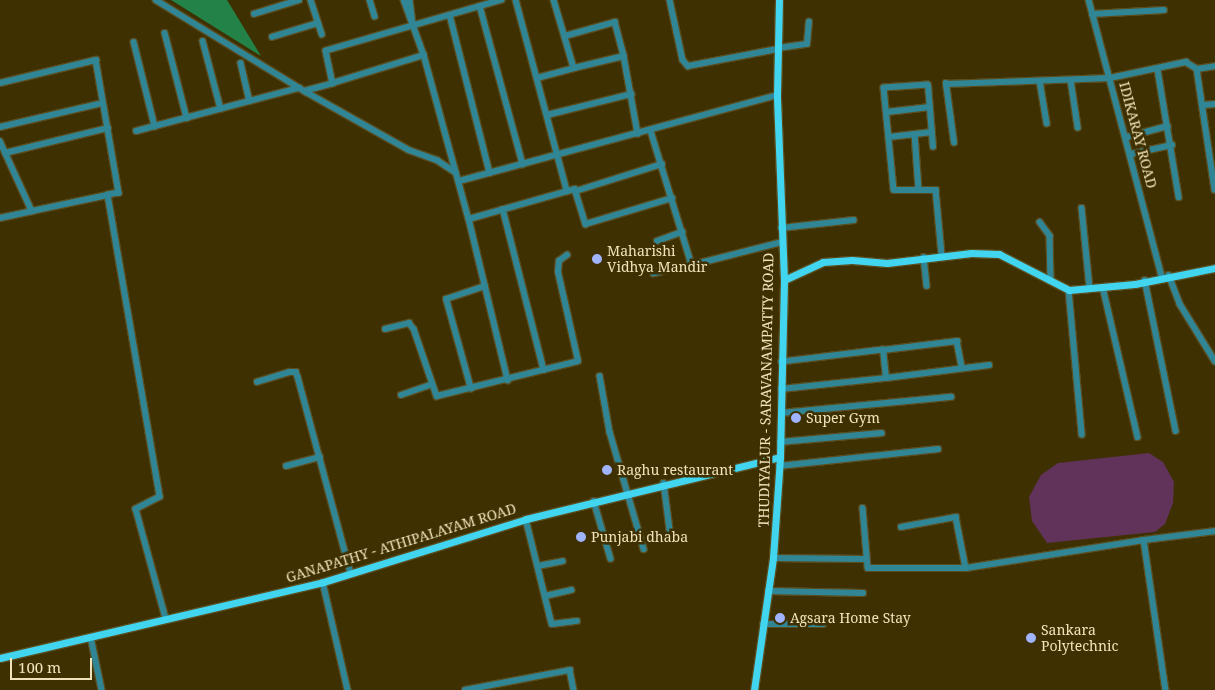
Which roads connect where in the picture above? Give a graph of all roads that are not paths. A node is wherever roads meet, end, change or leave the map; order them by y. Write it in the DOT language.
graph roads {
  1 [pos="156,0"];
  2 [pos="299,0"];
  3 [pos="311,0"];
  4 [pos="370,0"];
  5 [pos="404,0"];
  6 [pos="410,0"];
  7 [pos="502,0"];
  8 [pos="516,0"];
  9 [pos="554,0"];
  10 [pos="670,0"];
  11 [pos="779,0"];
  12 [pos="1089,0"];
  13 [pos="280,3"];
  14 [pos="480,6"];
  15 [pos="1164,10"];
  16 [pos="254,14"];
  17 [pos="1092,14"];
  18 [pos="450,15"];
  19 [pos="375,16"];
  20 [pos="318,22"];
  21 [pos="809,22"];
  22 [pos="413,26"];
  23 [pos="165,33"];
  24 [pos="322,34"];
  25 [pos="564,36"];
  26 [pos="272,37"];
  27 [pos="203,41"];
  28 [pos="134,42"];
  29 [pos="778,49"];
  30 [pos="424,55"];
  31 [pos="624,56"];
  32 [pos="240,63"];
  33 [pos="1215,66"];
  34 [pos="574,68"];
  35 [pos="1197,69"];
  36 [pos="1158,70"];
  37 [pos="537,78"];
  38 [pos="1110,78"];
  39 [pos="1072,80"];
  40 [pos="1040,81"];
  41 [pos="0,83"];
  42 [pos="334,83"];
  43 [pos="302,90"];
  44 [pos="631,94"];
  45 [pos="777,94"];
  46 [pos="250,101"];
  47 [pos="98,104"];
  48 [pos="1215,104"];
  49 [pos="1204,105"];
  50 [pos="930,107"];
  51 [pos="221,109"];
  52 [pos="887,112"];
  53 [pos="547,115"];
  54 [pos="187,118"];
  55 [pos="1047,123"];
  56 [pos="156,126"];
  57 [pos="1168,126"];
  58 [pos="0,127"];
  59 [pos="1078,127"];
  60 [pos="108,128"];
  61 [pos="136,131"];
  62 [pos="652,131"];
  63 [pos="932,132"];
  64 [pos="638,134"];
  65 [pos="915,134"];
  66 [pos="889,137"];
  67 [pos="1127,137"];
  68 [pos="0,142"];
  69 [pos="954,143"];
  70 [pos="1212,143"];
  71 [pos="1172,146"];
  72 [pos="933,147"];
  73 [pos="5,153"];
  74 [pos="1131,154"];
  75 [pos="558,155"];
  76 [pos="523,164"];
  77 [pos="662,164"];
  78 [pos="456,172"];
  79 [pos="490,173"];
  80 [pos="459,181"];
  81 [pos="919,190"];
  82 [pos="1215,190"];
  83 [pos="567,191"];
  84 [pos="576,191"];
  85 [pos="108,195"];
  86 [pos="1179,197"];
  87 [pos="672,198"];
  88 [pos="1082,208"];
  89 [pos="503,209"];
  90 [pos="32,211"];
  91 [pos="0,218"];
  92 [pos="469,218"];
  93 [pos="854,220"];
  94 [pos="1040,222"];
  95 [pos="781,228"];
  96 [pos="682,232"];
  97 [pos="657,241"];
  98 [pos="782,242"];
  99 [pos="567,255"];
  100 [pos="942,255"];
  101 [pos="924,257"];
  102 [pos="692,265"];
  103 [pos="1215,268"];
  104 [pos="654,274"];
  105 [pos="1166,276"];
  106 [pos="784,280"];
  107 [pos="1145,280"];
  108 [pos="1051,281"];
  109 [pos="485,286"];
  110 [pos="927,286"];
  111 [pos="1103,287"];
  112 [pos="1090,288"];
  113 [pos="1069,290"];
  114 [pos="385,329"];
  115 [pos="883,350"];
  116 [pos="1215,360"];
  117 [pos="782,362"];
  118 [pos="989,365"];
  119 [pos="962,367"];
  120 [pos="544,370"];
  121 [pos="600,376"];
  122 [pos="886,378"];
  123 [pos="508,380"];
  124 [pos="257,382"];
  125 [pos="430,385"];
  126 [pos="471,389"];
  127 [pos="781,390"];
  128 [pos="401,395"];
  129 [pos="951,397"];
  130 [pos="781,413"];
  131 [pos="1176,431"];
  132 [pos="882,433"];
  133 [pos="1082,434"];
  134 [pos="1138,437"];
  135 [pos="780,442"];
  136 [pos="938,449"];
  137 [pos="320,457"];
  138 [pos="780,457"];
  139 [pos="286,466"];
  140 [pos="779,466"];
  141 [pos="664,484"];
  142 [pos="626,493"];
  143 [pos="594,501"];
  144 [pos="863,508"];
  145 [pos="526,518"];
  146 [pos="901,527"];
  147 [pos="670,530"];
  148 [pos="1215,531"];
  149 [pos="1144,540"];
  150 [pos="644,549"];
  151 [pos="773,558"];
  152 [pos="611,559"];
  153 [pos="865,559"];
  154 [pos="563,561"];
  155 [pos="538,566"];
  156 [pos="966,568"];
  157 [pos="351,573"];
  158 [pos="324,582"];
  159 [pos="570,590"];
  160 [pos="768,591"];
  161 [pos="863,593"];
  162 [pos="545,596"];
  163 [pos="166,619"];
  164 [pos="577,621"];
  165 [pos="764,624"];
  166 [pos="824,624"];
  167 [pos="91,637"];
  168 [pos="0,658"];
  169 [pos="102,690"];
  170 [pos="348,690"];
  171 [pos="465,690"];
  172 [pos="574,690"];
  173 [pos="754,690"];
  174 [pos="1166,690"];
  1 -- 43 [label="street"];
  2 -- 13 [label="street"];
  3 -- 20 [label="street"];
  4 -- 19 [label="street"];
  5 -- 22 [label="street"];
  6 -- 22 [label="street"];
  7 -- 14 [label="street"];
  8 -- 37 [label="street"];
  9 -- 25 [label="street"];
  10 -- 29 [label="street"];
  11 -- 29 [label="main road, THUDIYALUR - SARAVANAMPATTY ROAD"];
  12 -- 17 [label="street, IDIKARAY ROAD"];
  13 -- 16 [label="street"];
  14 -- 18 [label="street"];
  14 -- 76 [label="street"];
  15 -- 17 [label="street"];
  17 -- 38 [label="street, IDIKARAY ROAD"];
  18 -- 22 [label="street"];
  18 -- 79 [label="street"];
  20 -- 24 [label="street"];
  20 -- 26 [label="street"];
  21 -- 29 [label="street"];
  22 -- 30 [label="street"];
  22 -- 42 [label="street"];
  23 -- 54 [label="street"];
  25 -- 31 [label="street"];
  25 -- 34 [label="street"];
  27 -- 51 [label="street"];
  28 -- 56 [label="street"];
  29 -- 45 [label="main road, THUDIYALUR - SARAVANAMPATTY ROAD"];
  30 -- 42 [label="street"];
  30 -- 78 [label="street"];
  31 -- 34 [label="street"];
  31 -- 44 [label="street"];
  32 -- 46 [label="street"];
  33 -- 35 [label="street"];
  34 -- 37 [label="street"];
  35 -- 36 [label="street"];
  35 -- 49 [label="street"];
  36 -- 38 [label="street"];
  36 -- 57 [label="street"];
  37 -- 53 [label="street"];
  38 -- 39 [label="street"];
  38 -- 67 [label="street, IDIKARAY ROAD"];
  39 -- 40 [label="street"];
  39 -- 59 [label="street"];
  40 -- 55 [label="street"];
  40 -- 69 [label="street"];
  41 -- 60 [label="street"];
  42 -- 43 [label="street"];
  43 -- 46 [label="street"];
  43 -- 78 [label="street"];
  44 -- 53 [label="street"];
  44 -- 64 [label="street"];
  45 -- 62 [label="street"];
  45 -- 95 [label="main road, THUDIYALUR - SARAVANAMPATTY ROAD"];
  46 -- 51 [label="street"];
  47 -- 58 [label="street"];
  48 -- 49 [label="street"];
  49 -- 70 [label="street"];
  50 -- 52 [label="street"];
  50 -- 52 [label="street"];
  50 -- 63 [label="street"];
  51 -- 54 [label="street"];
  52 -- 66 [label="street"];
  53 -- 75 [label="street"];
  54 -- 56 [label="street"];
  56 -- 61 [label="street"];
  57 -- 67 [label="street"];
  57 -- 71 [label="street"];
  60 -- 73 [label="street"];
  60 -- 85 [label="street"];
  62 -- 64 [label="street"];
  62 -- 77 [label="street"];
  63 -- 65 [label="street"];
  63 -- 72 [label="street"];
  64 -- 75 [label="street"];
  65 -- 66 [label="street"];
  65 -- 81 [label="street"];
  66 -- 81 [label="street"];
  67 -- 74 [label="street, IDIKARAY ROAD"];
  68 -- 73 [label="street"];
  70 -- 82 [label="street"];
  71 -- 74 [label="street"];
  71 -- 86 [label="street"];
  73 -- 90 [label="street"];
  74 -- 105 [label="street, IDIKARAY ROAD"];
  75 -- 76 [label="street"];
  75 -- 83 [label="street"];
  76 -- 79 [label="street"];
  77 -- 84 [label="street"];
  77 -- 87 [label="street"];
  78 -- 80 [label="street"];
  79 -- 80 [label="street"];
  80 -- 92 [label="street"];
  81 -- 100 [label="street"];
  83 -- 84 [label="street"];
  83 -- 89 [label="street"];
  84 -- 87 [label="street"];
  85 -- 90 [label="street"];
  85 -- 163 [label="street"];
  87 -- 96 [label="street"];
  88 -- 112 [label="street"];
  89 -- 92 [label="street"];
  89 -- 120 [label="street"];
  90 -- 91 [label="street"];
  92 -- 109 [label="street"];
  93 -- 95 [label="street"];
  94 -- 108 [label="street"];
  95 -- 98 [label="main road, THUDIYALUR - SARAVANAMPATTY ROAD"];
  96 -- 97 [label="street"];
  96 -- 102 [label="street"];
  98 -- 102 [label="street"];
  98 -- 106 [label="main road, THUDIYALUR - SARAVANAMPATTY ROAD"];
  99 -- 120 [label="street"];
  100 -- 101 [label="main road"];
  100 -- 108 [label="main road"];
  101 -- 106 [label="main road"];
  101 -- 110 [label="street"];
  102 -- 104 [label="street"];
  103 -- 105 [label="main road"];
  105 -- 107 [label="main road"];
  105 -- 116 [label="street, IDIKARAY ROAD"];
  106 -- 117 [label="main road, THUDIYALUR - SARAVANAMPATTY ROAD"];
  107 -- 111 [label="main road"];
  107 -- 131 [label="street"];
  108 -- 113 [label="main road"];
  109 -- 123 [label="street"];
  109 -- 126 [label="street"];
  111 -- 112 [label="main road"];
  111 -- 134 [label="street"];
  112 -- 113 [label="main road"];
  113 -- 133 [label="street"];
  114 -- 125 [label="street"];
  115 -- 117 [label="street"];
  115 -- 119 [label="street"];
  115 -- 122 [label="street"];
  117 -- 127 [label="main road, THUDIYALUR - SARAVANAMPATTY ROAD"];
  118 -- 119 [label="street"];
  119 -- 122 [label="street"];
  120 -- 123 [label="street"];
  121 -- 142 [label="street"];
  122 -- 127 [label="street"];
  123 -- 126 [label="street"];
  124 -- 137 [label="street"];
  125 -- 126 [label="street"];
  125 -- 128 [label="street"];
  127 -- 130 [label="main road, THUDIYALUR - SARAVANAMPATTY ROAD"];
  129 -- 130 [label="street"];
  130 -- 135 [label="main road, THUDIYALUR - SARAVANAMPATTY ROAD"];
  132 -- 135 [label="street"];
  135 -- 138 [label="main road, THUDIYALUR - SARAVANAMPATTY ROAD"];
  136 -- 140 [label="street"];
  137 -- 139 [label="street"];
  137 -- 157 [label="street"];
  138 -- 140 [label="main road, THUDIYALUR - SARAVANAMPATTY ROAD"];
  138 -- 141 [label="main road, GANAPATHY - ATHIPALAYAM ROAD"];
  140 -- 151 [label="main road, THUDIYALUR - SARAVANAMPATTY ROAD"];
  141 -- 142 [label="main road, GANAPATHY - ATHIPALAYAM ROAD"];
  141 -- 147 [label="street"];
  142 -- 143 [label="main road, GANAPATHY - ATHIPALAYAM ROAD"];
  142 -- 150 [label="street"];
  143 -- 145 [label="main road, GANAPATHY - ATHIPALAYAM ROAD"];
  143 -- 152 [label="street"];
  144 -- 153 [label="street"];
  145 -- 155 [label="street"];
  145 -- 157 [label="main road, GANAPATHY - ATHIPALAYAM ROAD"];
  146 -- 156 [label="street"];
  148 -- 149 [label="street"];
  149 -- 156 [label="street"];
  149 -- 174 [label="street"];
  151 -- 153 [label="street"];
  151 -- 160 [label="main road, THUDIYALUR - SARAVANAMPATTY ROAD"];
  153 -- 156 [label="street"];
  154 -- 155 [label="street"];
  155 -- 162 [label="street"];
  157 -- 158 [label="main road, GANAPATHY - ATHIPALAYAM ROAD"];
  158 -- 163 [label="main road, GANAPATHY - ATHIPALAYAM ROAD"];
  158 -- 170 [label="street"];
  159 -- 162 [label="street"];
  160 -- 161 [label="street"];
  160 -- 165 [label="main road, THUDIYALUR - SARAVANAMPATTY ROAD"];
  162 -- 164 [label="street"];
  163 -- 167 [label="main road, GANAPATHY - ATHIPALAYAM ROAD"];
  165 -- 166 [label="street"];
  165 -- 173 [label="main road, THUDIYALUR - SARAVANAMPATTY ROAD"];
  167 -- 168 [label="main road, GANAPATHY - ATHIPALAYAM ROAD"];
  167 -- 169 [label="street"];
  171 -- 172 [label="street"];
}
